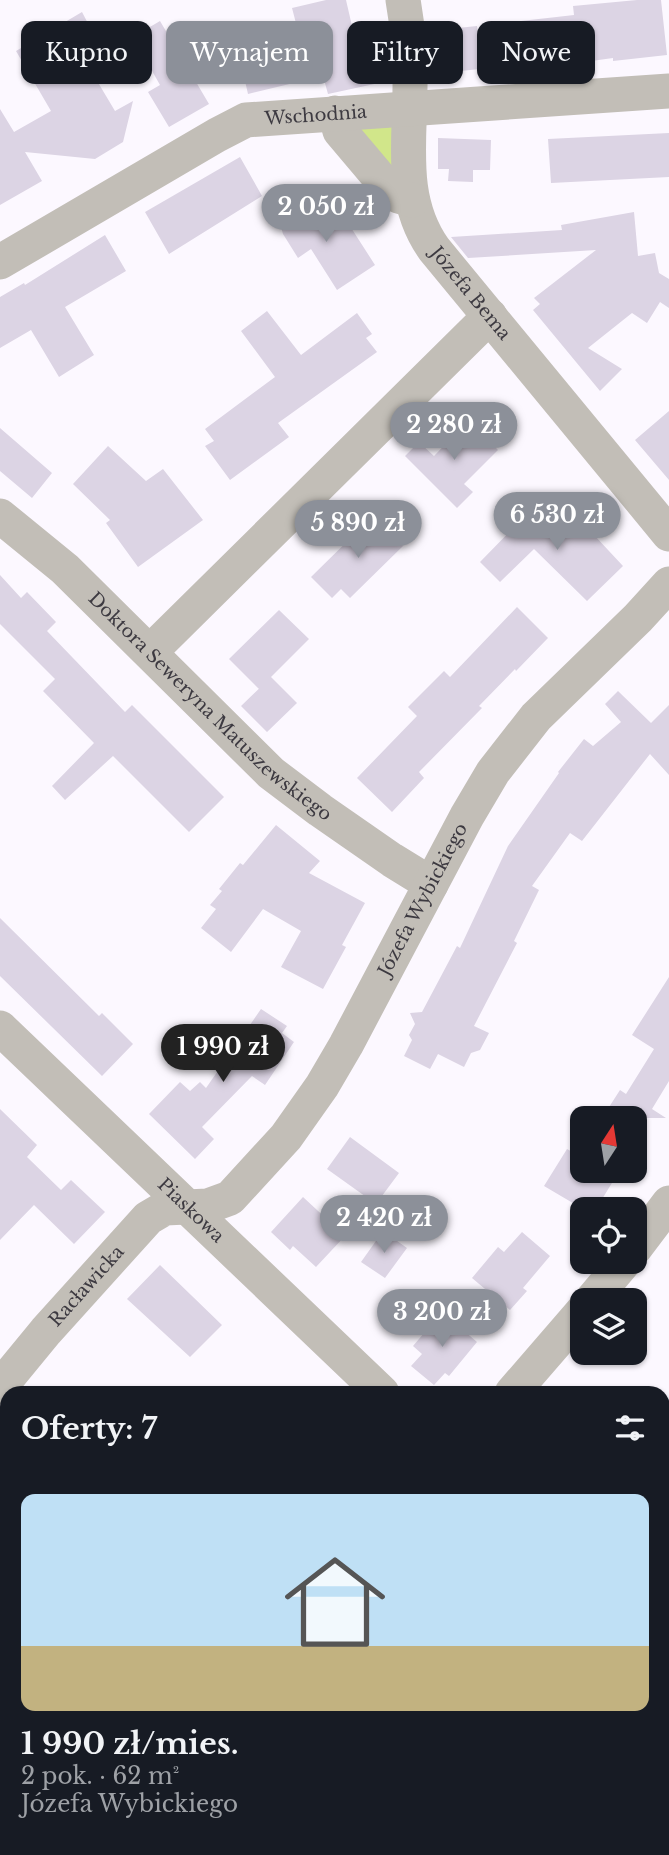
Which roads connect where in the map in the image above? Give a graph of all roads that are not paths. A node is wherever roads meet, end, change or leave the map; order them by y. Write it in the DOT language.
graph roads {
  1 [pos="404,0"];
  2 [pos="669,91"];
  3 [pos="410,108"];
  4 [pos="335,113"];
  5 [pos="412,200"];
  6 [pos="0,262"];
  7 [pos="490,316"];
  8 [pos="0,516"];
  9 [pos="669,534"];
  10 [pos="669,584"];
  11 [pos="150,652"];
  12 [pos="431,884"];
  13 [pos="0,1028"];
  14 [pos="669,1203"];
  15 [pos="186,1206"];
  16 [pos="647,1232"];
  17 [pos="614,1274"];
  18 [pos="602,1288"];
  19 [pos="570,1326"];
  20 [pos="1,1386"];
  21 [pos="375,1386"];
  22 [pos="518,1386"];
  1 -- 3 [label="street, Józefa Bema"];
  2 -- 3 [label="street, Wschodnia"];
  3 -- 4 [label="street, Wschodnia"];
  3 -- 5 [label="street, Józefa Bema"];
  4 -- 5 [label="street"];
  4 -- 6 [label="street, Wschodnia"];
  5 -- 7 [label="street, Józefa Bema"];
  7 -- 9 [label="street, Józefa Bema"];
  7 -- 11 [label="street"];
  8 -- 11 [label="street, Doktora Seweryna Matuszewskiego"];
  10 -- 12 [label="street, Józefa Wybickiego"];
  11 -- 12 [label="street, Doktora Seweryna Matuszewskiego"];
  12 -- 15 [label="street, Józefa Wybickiego"];
  13 -- 15 [label="street, Piaskowa"];
  14 -- 16 [label="street"];
  15 -- 20 [label="street, Racławicka"];
  15 -- 21 [label="street, Piaskowa"];
  17 -- 18 [label="street"];
  19 -- 22 [label="street"];
}
